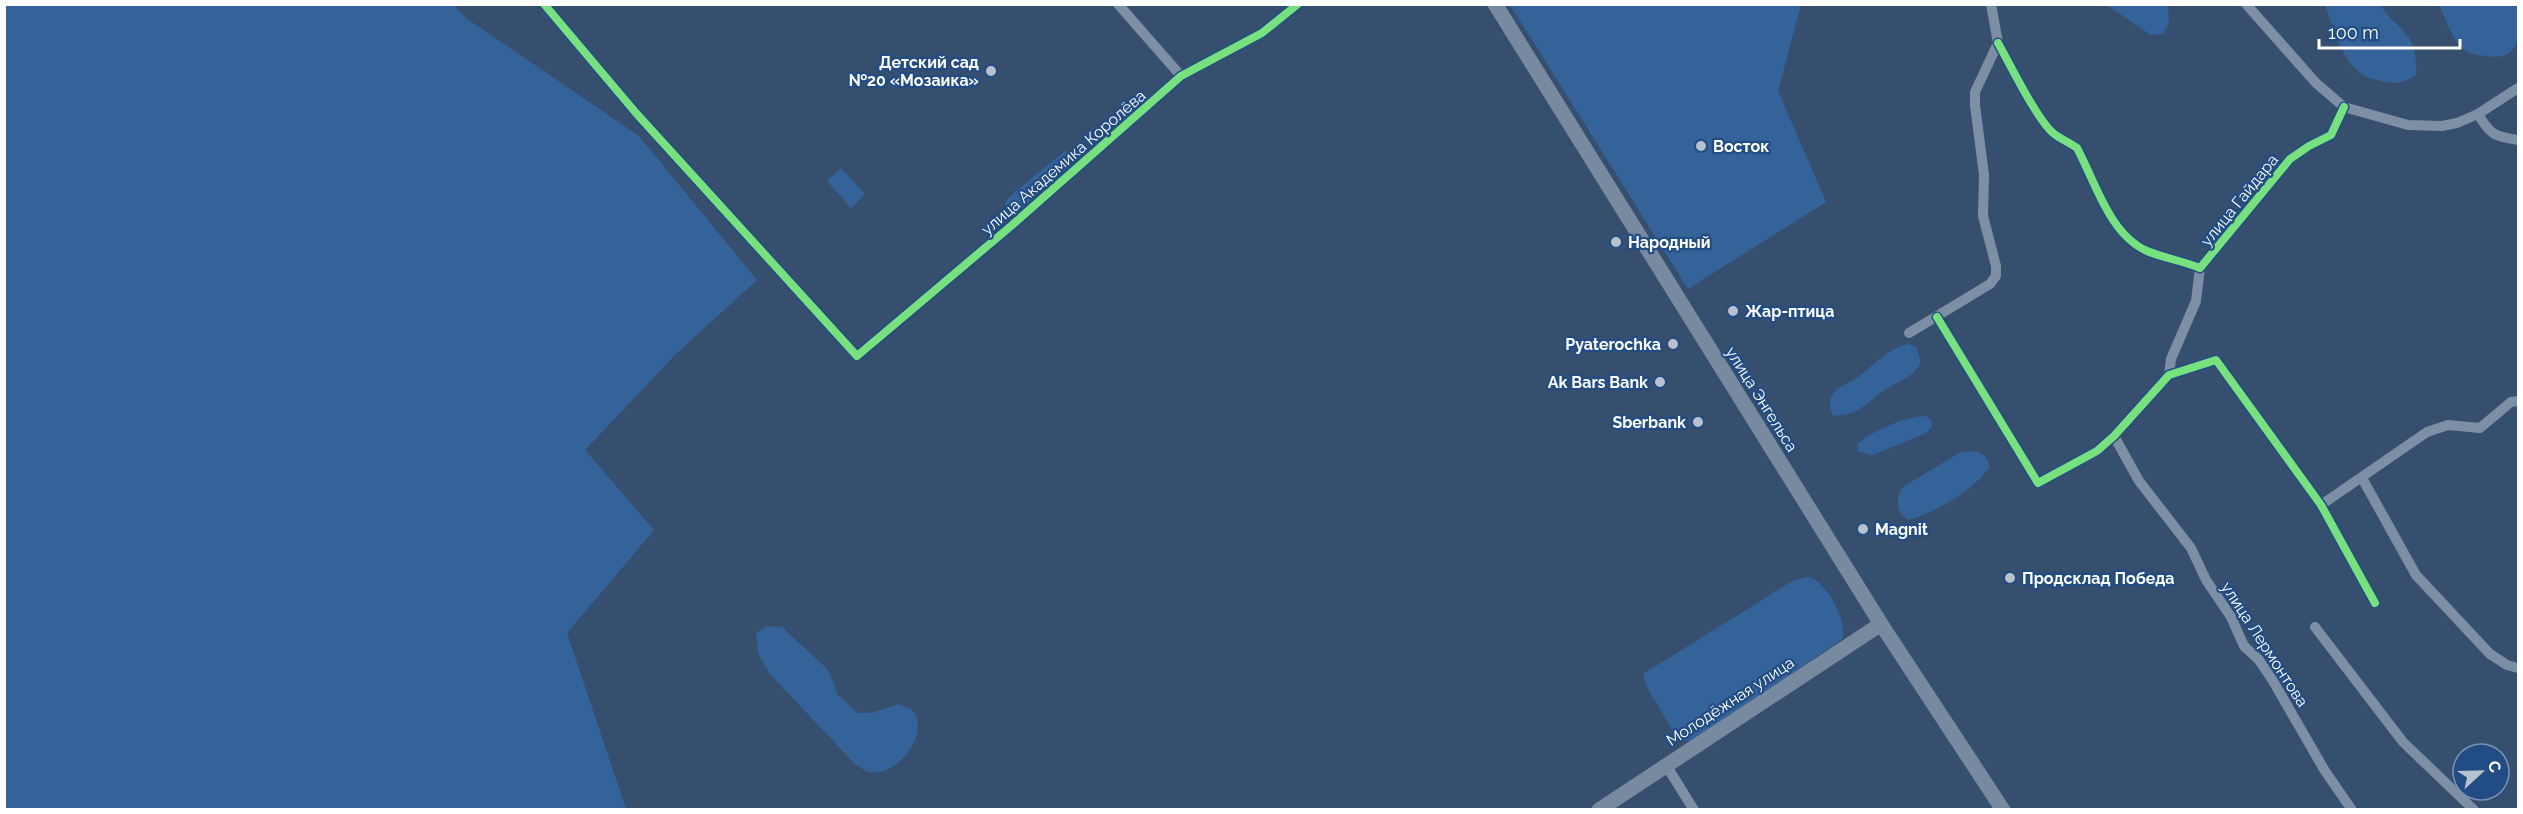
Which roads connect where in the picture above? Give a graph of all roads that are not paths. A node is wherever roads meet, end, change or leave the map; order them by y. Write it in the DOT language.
graph roads {
  1 [pos="544,4"];
  2 [pos="1118,4"];
  3 [pos="1298,4"];
  4 [pos="1495,4"];
  5 [pos="1991,4"];
  6 [pos="2246,4"];
  7 [pos="1998,43"];
  8 [pos="1181,76"];
  9 [pos="2518,88"];
  10 [pos="2344,107"];
  11 [pos="2478,114"];
  12 [pos="2518,140"];
  13 [pos="2200,268"];
  14 [pos="1937,317"];
  15 [pos="1909,333"];
  16 [pos="2169,375"];
  17 [pos="2518,401"];
  18 [pos="2114,436"];
  19 [pos="2362,478"];
  20 [pos="2321,505"];
  21 [pos="2375,603"];
  22 [pos="1881,624"];
  23 [pos="2315,627"];
  24 [pos="2518,668"];
  25 [pos="1666,765"];
  26 [pos="1599,810"];
  27 [pos="1694,810"];
  28 [pos="2003,810"];
  29 [pos="2352,810"];
  30 [pos="2474,810"];
  1 -- 8 [label="street, улица Академика Королёва"];
  2 -- 8 [label="street"];
  3 -- 8 [label="street, улица Академика Королёва"];
  4 -- 22 [label="main road, улица Энгельса"];
  5 -- 7 [label="street"];
  6 -- 10 [label="street"];
  7 -- 13 [label="street, улица Гайдара"];
  7 -- 14 [label="street"];
  9 -- 11 [label="street"];
  10 -- 11 [label="street"];
  10 -- 13 [label="street, улица Гайдара"];
  11 -- 12 [label="street"];
  13 -- 16 [label="street, улица Гайдара"];
  14 -- 15 [label="street"];
  14 -- 18 [label="street, улица Гайдара"];
  16 -- 18 [label="street, улица Гайдара"];
  16 -- 20 [label="street"];
  17 -- 19 [label="street"];
  18 -- 29 [label="street, улица Лермонтова"];
  19 -- 20 [label="street"];
  19 -- 24 [label="street"];
  20 -- 21 [label="street"];
  22 -- 25 [label="main road, Молодёжная улица"];
  22 -- 28 [label="main road, улица Энгельса"];
  23 -- 30 [label="street"];
  25 -- 26 [label="main road, Молодёжная улица"];
  25 -- 27 [label="street"];
}
